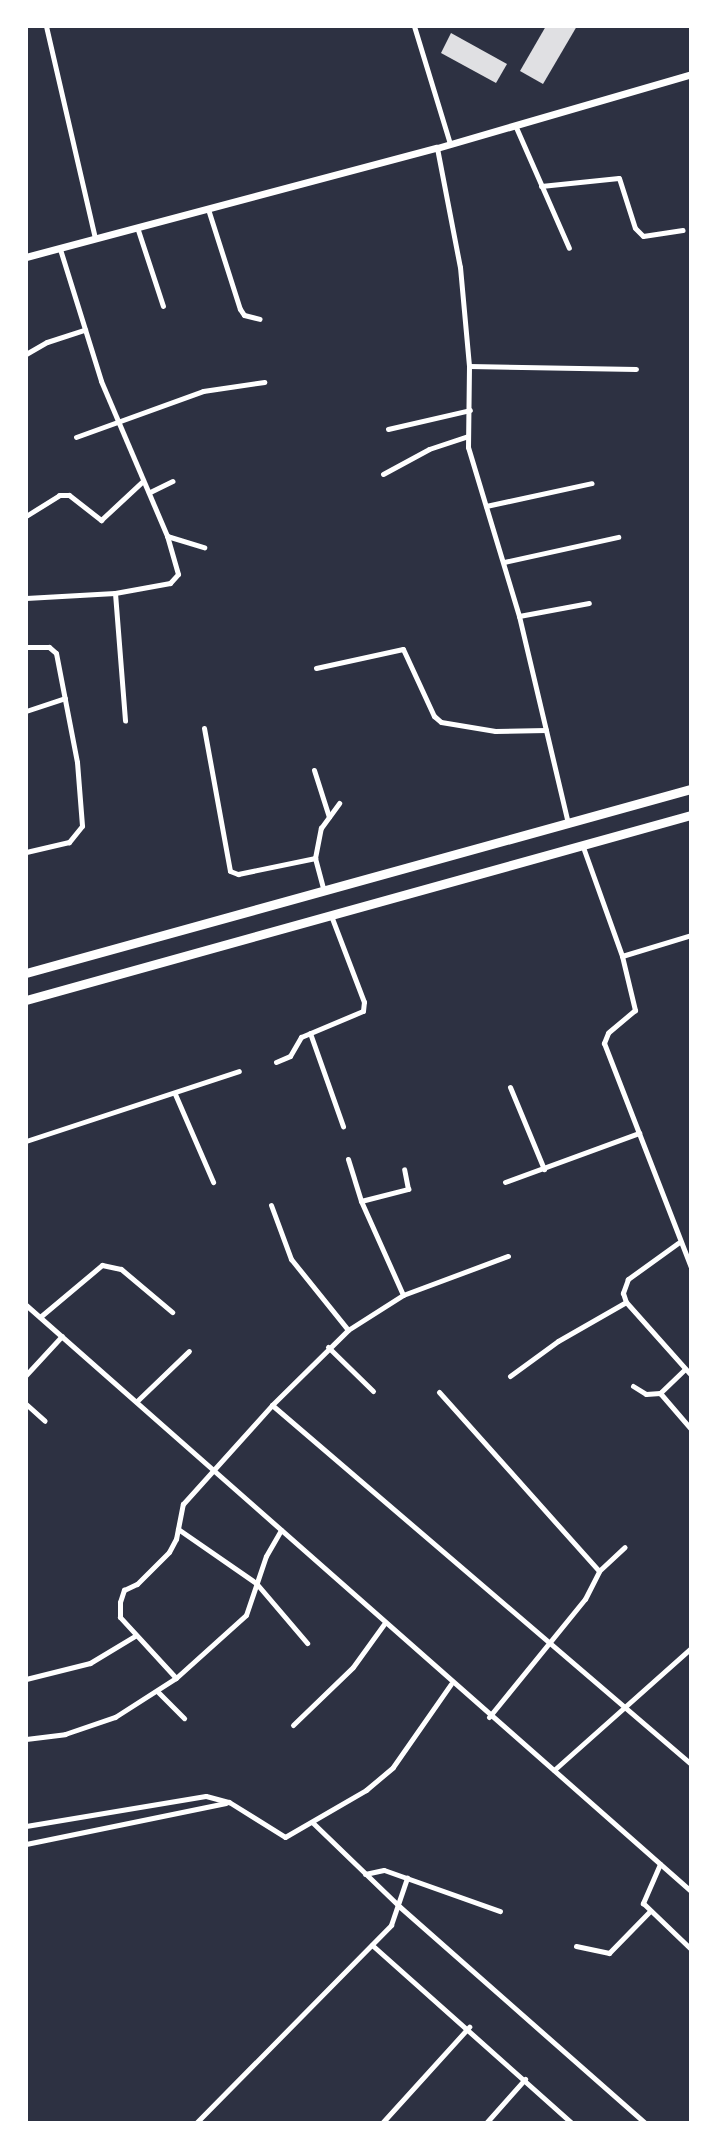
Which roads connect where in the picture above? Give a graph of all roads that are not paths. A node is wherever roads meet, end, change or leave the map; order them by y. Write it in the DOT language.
graph roads {
  1 [pos="46,26"];
  2 [pos="414,26"];
  3 [pos="691,74"];
  4 [pos="515,125"];
  5 [pos="450,144"];
  6 [pos="437,148"];
  7 [pos="541,186"];
  8 [pos="208,209"];
  9 [pos="136,227"];
  10 [pos="683,230"];
  11 [pos="95,238"];
  12 [pos="60,248"];
  13 [pos="569,248"];
  14 [pos="26,257"];
  15 [pos="163,306"];
  16 [pos="260,319"];
  17 [pos="85,330"];
  18 [pos="26,354"];
  19 [pos="469,366"];
  20 [pos="636,369"];
  21 [pos="264,382"];
  22 [pos="470,410"];
  23 [pos="116,420"];
  24 [pos="388,429"];
  25 [pos="468,436"];
  26 [pos="76,437"];
  27 [pos="383,474"];
  28 [pos="144,481"];
  29 [pos="173,481"];
  30 [pos="592,483"];
  31 [pos="150,492"];
  32 [pos="486,506"];
  33 [pos="26,516"];
  34 [pos="167,536"];
  35 [pos="618,537"];
  36 [pos="204,547"];
  37 [pos="504,562"];
  38 [pos="115,593"];
  39 [pos="26,598"];
  40 [pos="589,603"];
  41 [pos="519,616"];
  42 [pos="26,647"];
  43 [pos="316,668"];
  44 [pos="65,698"];
  45 [pos="26,711"];
  46 [pos="125,721"];
  47 [pos="204,728"];
  48 [pos="546,730"];
  49 [pos="314,770"];
  50 [pos="691,789"];
  51 [pos="339,803"];
  52 [pos="691,816"];
  53 [pos="329,817"];
  54 [pos="568,824"];
  55 [pos="583,847"];
  56 [pos="26,852"];
  57 [pos="315,858"];
  58 [pos="324,894"];
  59 [pos="331,918"];
  60 [pos="691,935"];
  61 [pos="622,956"];
  62 [pos="26,973"];
  63 [pos="26,1000"];
  64 [pos="310,1033"];
  65 [pos="276,1062"];
  66 [pos="239,1071"];
  67 [pos="510,1087"];
  68 [pos="175,1094"];
  69 [pos="342,1126"];
  70 [pos="639,1133"];
  71 [pos="26,1141"];
  72 [pos="348,1159"];
  73 [pos="404,1168"];
  74 [pos="544,1169"];
  75 [pos="213,1182"];
  76 [pos="505,1182"];
  77 [pos="361,1201"];
  78 [pos="271,1205"];
  79 [pos="678,1243"];
  80 [pos="508,1256"];
  81 [pos="691,1267"];
  82 [pos="403,1296"];
  83 [pos="626,1302"];
  84 [pos="26,1305"];
  85 [pos="172,1312"];
  86 [pos="40,1317"];
  87 [pos="348,1330"];
  88 [pos="62,1336"];
  89 [pos="328,1347"];
  90 [pos="189,1351"];
  91 [pos="685,1369"];
  92 [pos="691,1375"];
  93 [pos="26,1376"];
  94 [pos="510,1376"];
  95 [pos="633,1386"];
  96 [pos="373,1391"];
  97 [pos="439,1392"];
  98 [pos="660,1394"];
  99 [pos="137,1401"];
  100 [pos="26,1404"];
  101 [pos="272,1405"];
  102 [pos="44,1421"];
  103 [pos="691,1429"];
  104 [pos="214,1469"];
  105 [pos="178,1529"];
  106 [pos="281,1530"];
  107 [pos="625,1547"];
  108 [pos="599,1571"];
  109 [pos="256,1583"];
  110 [pos="384,1624"];
  111 [pos="135,1636"];
  112 [pos="550,1641"];
  113 [pos="307,1643"];
  114 [pos="691,1648"];
  115 [pos="176,1678"];
  116 [pos="26,1679"];
  117 [pos="451,1684"];
  118 [pos="158,1692"];
  119 [pos="624,1703"];
  120 [pos="489,1717"];
  121 [pos="184,1718"];
  122 [pos="293,1726"];
  123 [pos="26,1739"];
  124 [pos="691,1764"];
  125 [pos="554,1770"];
  126 [pos="229,1802"];
  127 [pos="312,1822"];
  128 [pos="26,1826"];
  129 [pos="26,1844"];
  130 [pos="660,1864"];
  131 [pos="365,1874"];
  132 [pos="407,1878"];
  133 [pos="691,1891"];
  134 [pos="400,1907"];
  135 [pos="500,1911"];
  136 [pos="649,1912"];
  137 [pos="372,1945"];
  138 [pos="576,1946"];
  139 [pos="691,1949"];
  140 [pos="469,2027"];
  141 [pos="525,2079"];
  142 [pos="196,2123"];
  143 [pos="382,2123"];
  144 [pos="486,2123"];
  145 [pos="572,2123"];
  146 [pos="645,2123"];
  1 -- 11 [label="street"];
  2 -- 5 [label="street"];
  3 -- 4 [label="street"];
  4 -- 5 [label="street"];
  4 -- 7 [label="street"];
  5 -- 6 [label="street"];
  6 -- 8 [label="street"];
  6 -- 19 [label="street"];
  7 -- 10 [label="street"];
  7 -- 13 [label="street"];
  8 -- 9 [label="street"];
  8 -- 16 [label="street"];
  9 -- 11 [label="street"];
  9 -- 15 [label="street"];
  11 -- 12 [label="street"];
  12 -- 14 [label="street"];
  12 -- 17 [label="street"];
  17 -- 18 [label="street"];
  17 -- 23 [label="street"];
  19 -- 20 [label="street"];
  19 -- 22 [label="street"];
  21 -- 23 [label="street"];
  22 -- 24 [label="street"];
  22 -- 25 [label="street"];
  23 -- 26 [label="street"];
  23 -- 28 [label="street"];
  25 -- 27 [label="street"];
  25 -- 32 [label="street"];
  28 -- 31 [label="street"];
  28 -- 33 [label="street"];
  29 -- 31 [label="street"];
  30 -- 32 [label="street"];
  31 -- 34 [label="street"];
  32 -- 37 [label="street"];
  34 -- 36 [label="street"];
  34 -- 38 [label="street"];
  35 -- 37 [label="street"];
  37 -- 41 [label="street"];
  38 -- 39 [label="street"];
  38 -- 46 [label="street"];
  40 -- 41 [label="street"];
  41 -- 48 [label="street"];
  42 -- 44 [label="street"];
  43 -- 48 [label="street"];
  44 -- 45 [label="street"];
  44 -- 56 [label="street"];
  47 -- 57 [label="street"];
  48 -- 54 [label="street"];
  49 -- 53 [label="street"];
  50 -- 54 [label="highway"];
  51 -- 53 [label="street"];
  52 -- 55 [label="highway"];
  53 -- 57 [label="street"];
  54 -- 58 [label="highway"];
  55 -- 59 [label="highway"];
  55 -- 61 [label="street"];
  57 -- 58 [label="street"];
  58 -- 62 [label="highway"];
  59 -- 63 [label="highway"];
  59 -- 64 [label="street"];
  60 -- 61 [label="street"];
  61 -- 70 [label="street"];
  64 -- 65 [label="street"];
  64 -- 69 [label="street"];
  66 -- 68 [label="street"];
  67 -- 74 [label="street"];
  68 -- 71 [label="street"];
  68 -- 75 [label="street"];
  70 -- 74 [label="street"];
  70 -- 79 [label="street"];
  72 -- 77 [label="street"];
  73 -- 77 [label="street"];
  74 -- 76 [label="street"];
  77 -- 82 [label="street"];
  78 -- 87 [label="street"];
  79 -- 81 [label="street"];
  79 -- 83 [label="street"];
  80 -- 82 [label="street"];
  82 -- 87 [label="street"];
  83 -- 91 [label="street"];
  83 -- 94 [label="street"];
  84 -- 86 [label="street"];
  85 -- 86 [label="street"];
  86 -- 88 [label="street"];
  87 -- 89 [label="street"];
  88 -- 93 [label="street"];
  88 -- 99 [label="street"];
  89 -- 96 [label="street"];
  89 -- 101 [label="street"];
  90 -- 99 [label="street"];
  91 -- 92 [label="street"];
  91 -- 98 [label="street"];
  95 -- 98 [label="street"];
  97 -- 108 [label="street"];
  98 -- 103 [label="street"];
  99 -- 104 [label="street"];
  100 -- 102 [label="street"];
  101 -- 104 [label="street"];
  101 -- 112 [label="street"];
  104 -- 105 [label="street"];
  104 -- 106 [label="street"];
  105 -- 109 [label="street"];
  105 -- 111 [label="street"];
  106 -- 109 [label="street"];
  106 -- 110 [label="street"];
  107 -- 108 [label="street"];
  108 -- 112 [label="street"];
  109 -- 113 [label="street"];
  109 -- 115 [label="street"];
  110 -- 117 [label="street"];
  110 -- 122 [label="street"];
  111 -- 115 [label="street"];
  111 -- 116 [label="street"];
  112 -- 119 [label="street"];
  112 -- 120 [label="street"];
  114 -- 119 [label="street"];
  115 -- 118 [label="street"];
  117 -- 120 [label="street"];
  117 -- 127 [label="street"];
  118 -- 121 [label="street"];
  118 -- 123 [label="street"];
  119 -- 124 [label="street"];
  119 -- 125 [label="street"];
  120 -- 125 [label="street"];
  125 -- 130 [label="street"];
  126 -- 127 [label="street"];
  126 -- 128 [label="street"];
  126 -- 129 [label="street"];
  127 -- 131 [label="street"];
  130 -- 133 [label="street"];
  130 -- 136 [label="street"];
  131 -- 132 [label="street"];
  131 -- 134 [label="street"];
  132 -- 134 [label="street"];
  132 -- 135 [label="street"];
  134 -- 137 [label="street"];
  134 -- 146 [label="street"];
  136 -- 138 [label="street"];
  136 -- 139 [label="street"];
  137 -- 140 [label="street"];
  137 -- 142 [label="street"];
  140 -- 141 [label="street"];
  140 -- 143 [label="street"];
  141 -- 144 [label="street"];
  141 -- 145 [label="street"];
}
